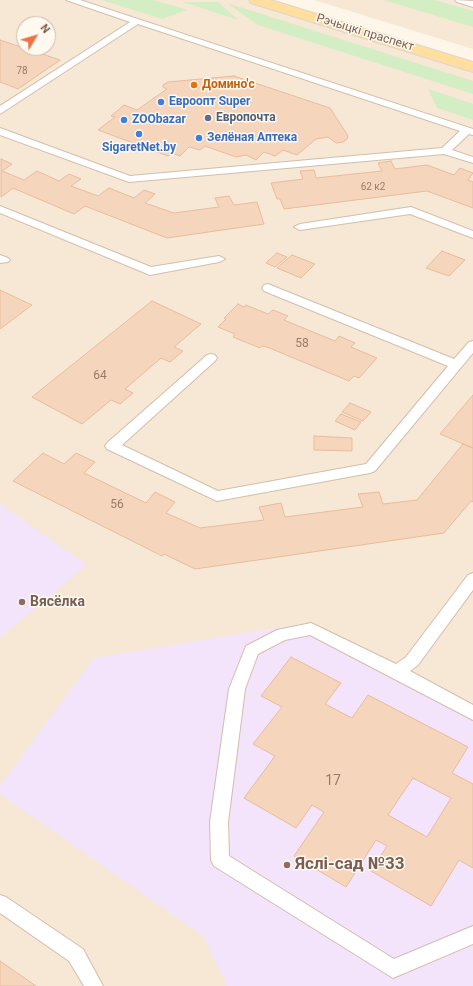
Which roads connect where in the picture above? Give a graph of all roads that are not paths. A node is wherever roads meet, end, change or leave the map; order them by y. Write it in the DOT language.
graph roads {
  1 [pos="71,0"];
  2 [pos="256,0"];
  3 [pos="460,0"];
  4 [pos="473,4"];
  5 [pos="137,21"];
  6 [pos="473,67"];
  7 [pos="0,111"];
  8 [pos="0,131"];
  9 [pos="470,131"];
  10 [pos="445,151"];
  11 [pos="473,160"];
  12 [pos="0,209"];
  13 [pos="300,227"];
  14 [pos="473,235"];
  15 [pos="218,259"];
  16 [pos="268,288"];
  17 [pos="473,346"];
  18 [pos="211,358"];
  19 [pos="457,365"];
  20 [pos="473,579"];
  21 [pos="397,672"];
  22 [pos="473,713"];
  23 [pos="0,903"];
  24 [pos="473,935"];
  25 [pos="94,986"];
  1 -- 5 [label="lane"];
  2 -- 6 [label="main road, Рэчыцкі праспект"];
  3 -- 4 [label="lane"];
  5 -- 7 [label="lane"];
  5 -- 9 [label="lane"];
  8 -- 10 [label="lane"];
  9 -- 10 [label="lane"];
  10 -- 11 [label="lane"];
  12 -- 15 [label="lane"];
  13 -- 14 [label="lane"];
  16 -- 19 [label="lane"];
  17 -- 19 [label="lane"];
  18 -- 19 [label="lane"];
  20 -- 21 [label="lane"];
  21 -- 22 [label="lane"];
  21 -- 24 [label="lane"];
  23 -- 25 [label="lane"];
}
